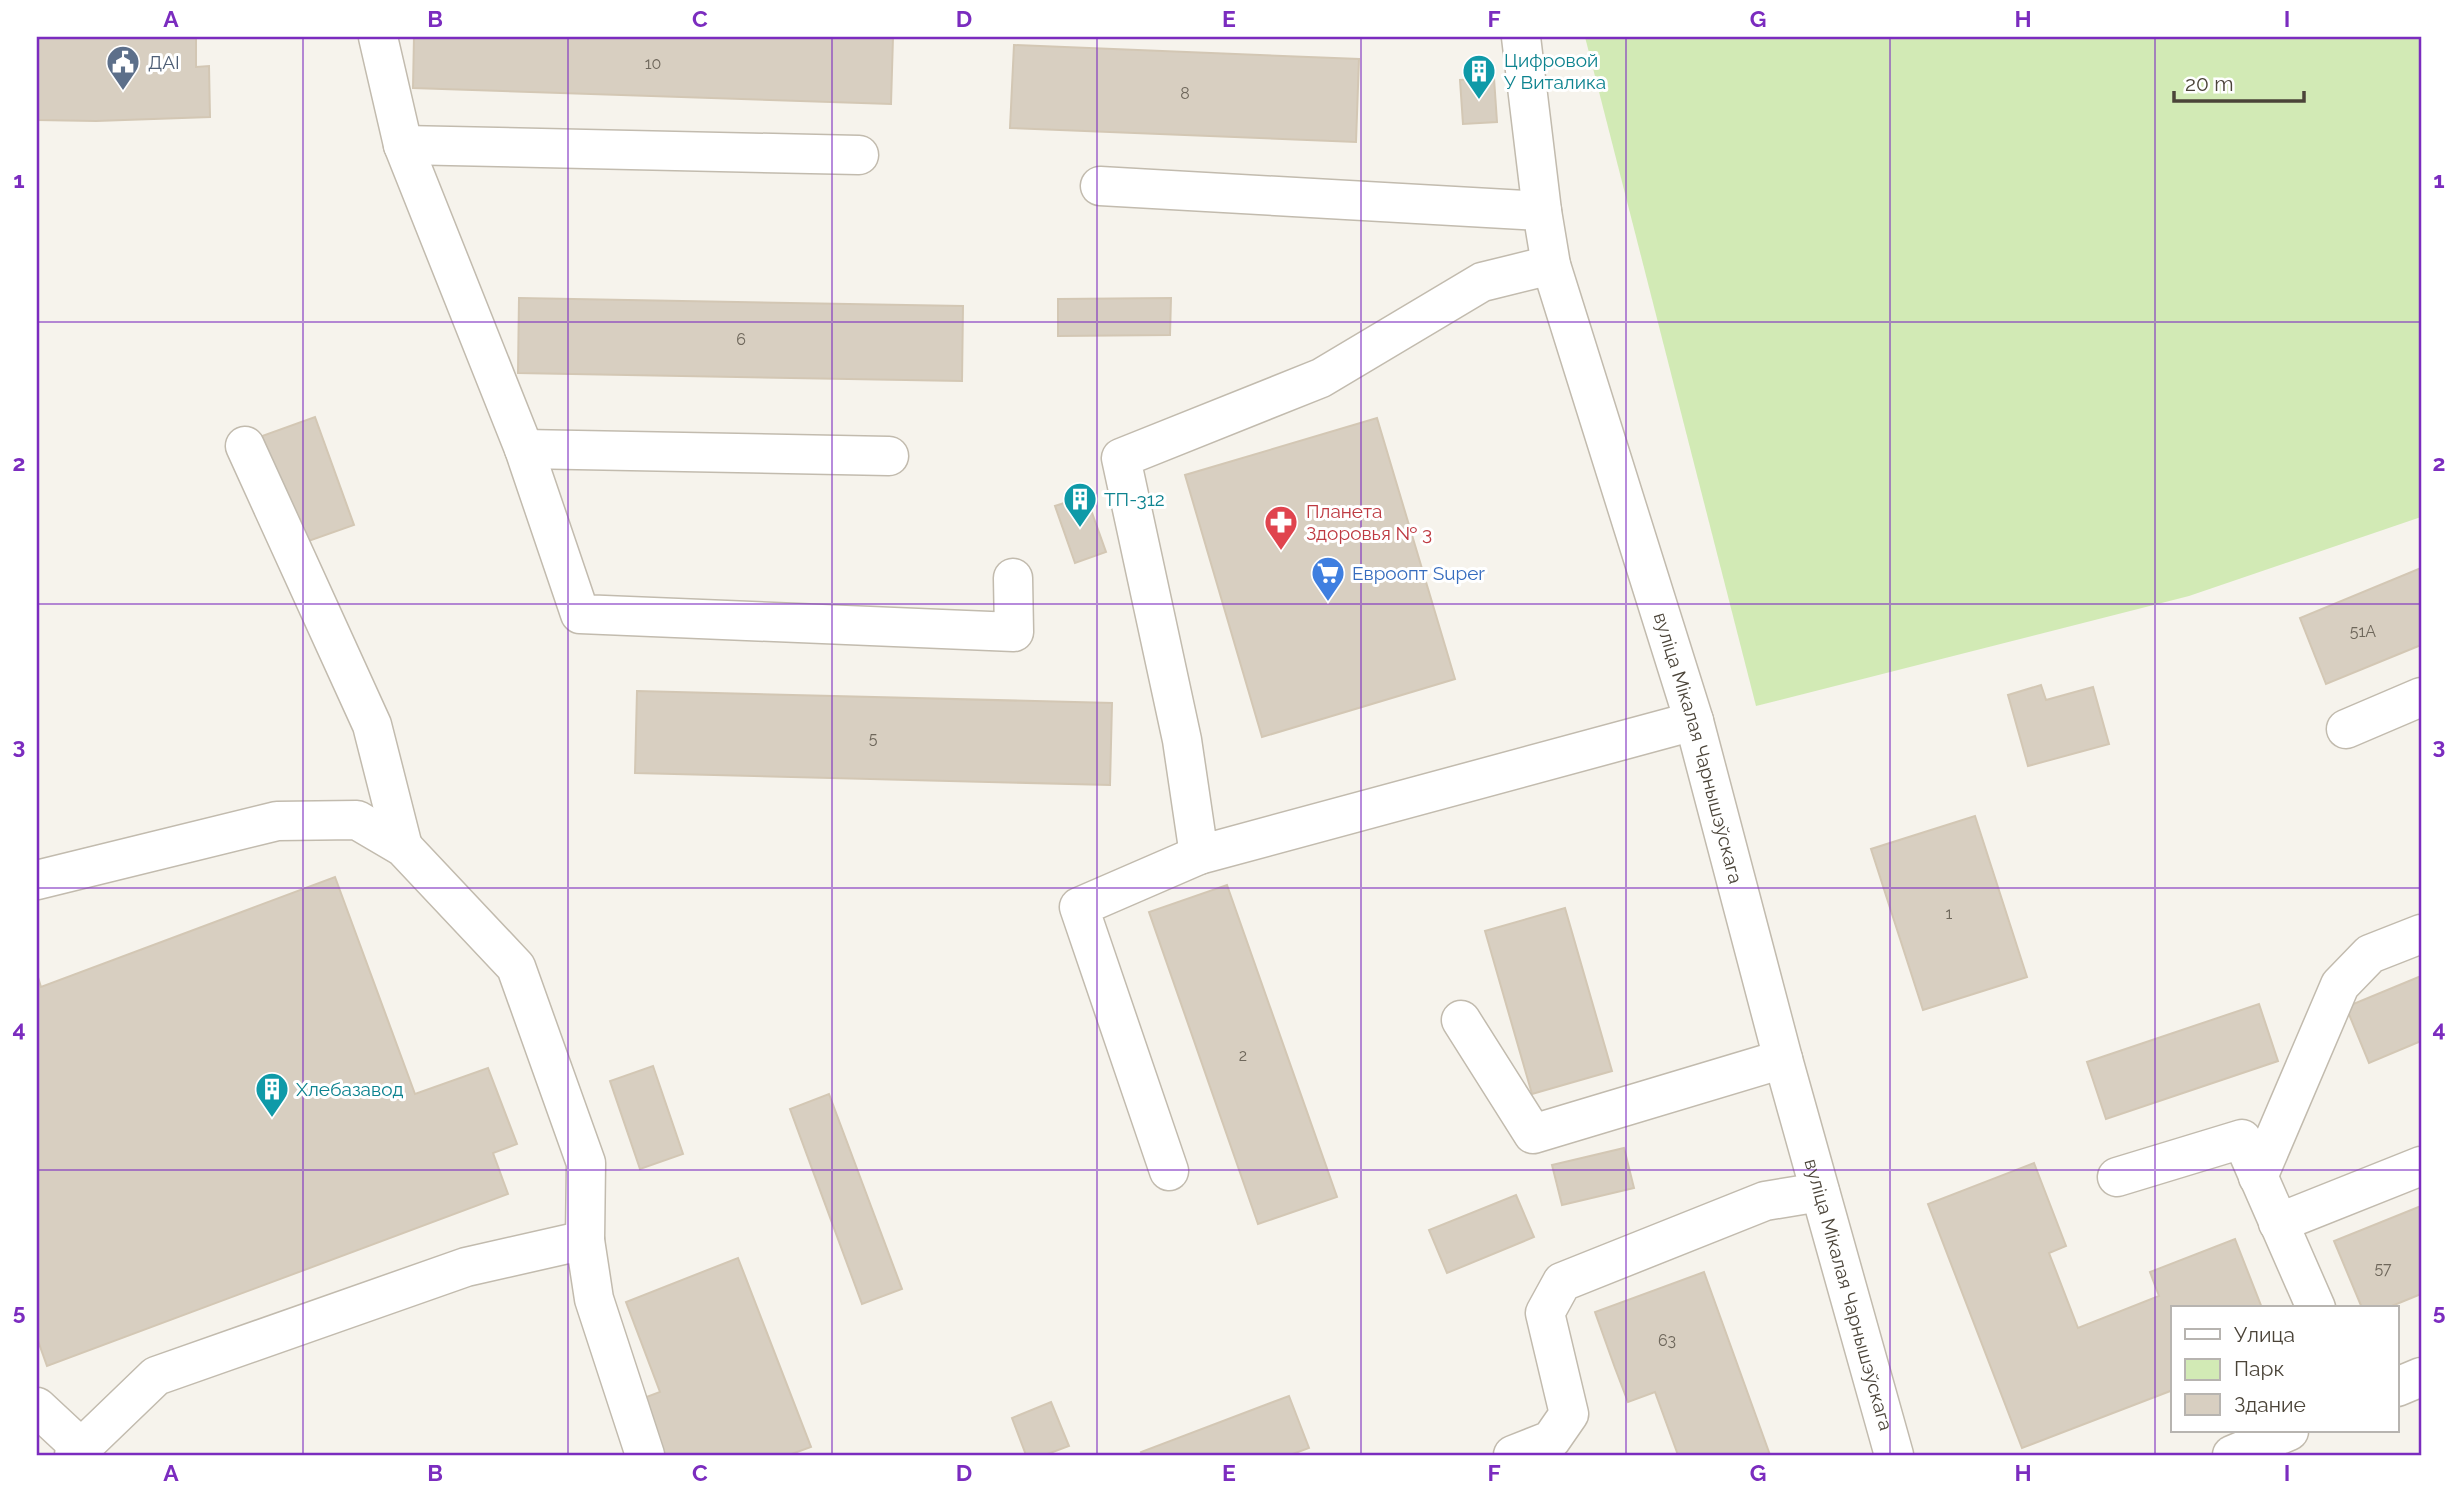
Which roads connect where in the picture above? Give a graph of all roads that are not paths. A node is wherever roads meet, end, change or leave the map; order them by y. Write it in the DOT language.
graph roads {
  1 [pos="378,37"];
  2 [pos="1521,37"];
  3 [pos="403,145"];
  4 [pos="859,155"];
  5 [pos="1100,186"];
  6 [pos="1542,211"];
  7 [pos="1551,265"];
  8 [pos="245,446"];
  9 [pos="524,449"];
  10 [pos="889,456"];
  11 [pos="1013,578"];
  12 [pos="2421,697"];
  13 [pos="1694,721"];
  14 [pos="2346,729"];
  15 [pos="403,847"];
  16 [pos="1199,855"];
  17 [pos="37,880"];
  18 [pos="2421,934"];
  19 [pos="1461,1020"];
  20 [pos="1783,1059"];
  21 [pos="2421,1166"];
  22 [pos="1169,1171"];
  23 [pos="2117,1177"];
  24 [pos="2258,1177"];
  25 [pos="1820,1192"];
  26 [pos="2278,1223"];
  27 [pos="585,1240"];
  28 [pos="2315,1306"];
  29 [pos="2421,1377"];
  30 [pos="2398,1387"];
  31 [pos="37,1407"];
  32 [pos="2287,1432"];
  33 [pos="79,1453"];
  34 [pos="645,1455"];
  35 [pos="1513,1455"];
  36 [pos="1894,1455"];
  37 [pos="2232,1455"];
  1 -- 3 [label="street"];
  2 -- 6 [label="street, вуліца Мікалая Чарнышэўскага"];
  3 -- 4 [label="street"];
  3 -- 9 [label="street"];
  5 -- 6 [label="street"];
  6 -- 7 [label="street, вуліца Мікалая Чарнышэўскага"];
  7 -- 13 [label="street, вуліца Мікалая Чарнышэўскага"];
  7 -- 16 [label="street"];
  8 -- 15 [label="street"];
  9 -- 10 [label="street"];
  9 -- 11 [label="street"];
  12 -- 14 [label="street"];
  13 -- 16 [label="street"];
  13 -- 20 [label="street, вуліца Мікалая Чарнышэўскага"];
  15 -- 17 [label="street"];
  15 -- 27 [label="street"];
  16 -- 22 [label="street"];
  18 -- 24 [label="street"];
  19 -- 20 [label="street"];
  20 -- 25 [label="street, вуліца Мікалая Чарнышэўскага"];
  21 -- 26 [label="street"];
  23 -- 24 [label="street"];
  24 -- 26 [label="street"];
  25 -- 35 [label="street"];
  25 -- 36 [label="street, вуліца Мікалая Чарнышэўскага"];
  26 -- 28 [label="street"];
  27 -- 33 [label="street"];
  27 -- 34 [label="street"];
  29 -- 30 [label="street"];
  31 -- 33 [label="street"];
  32 -- 37 [label="street"];
}
